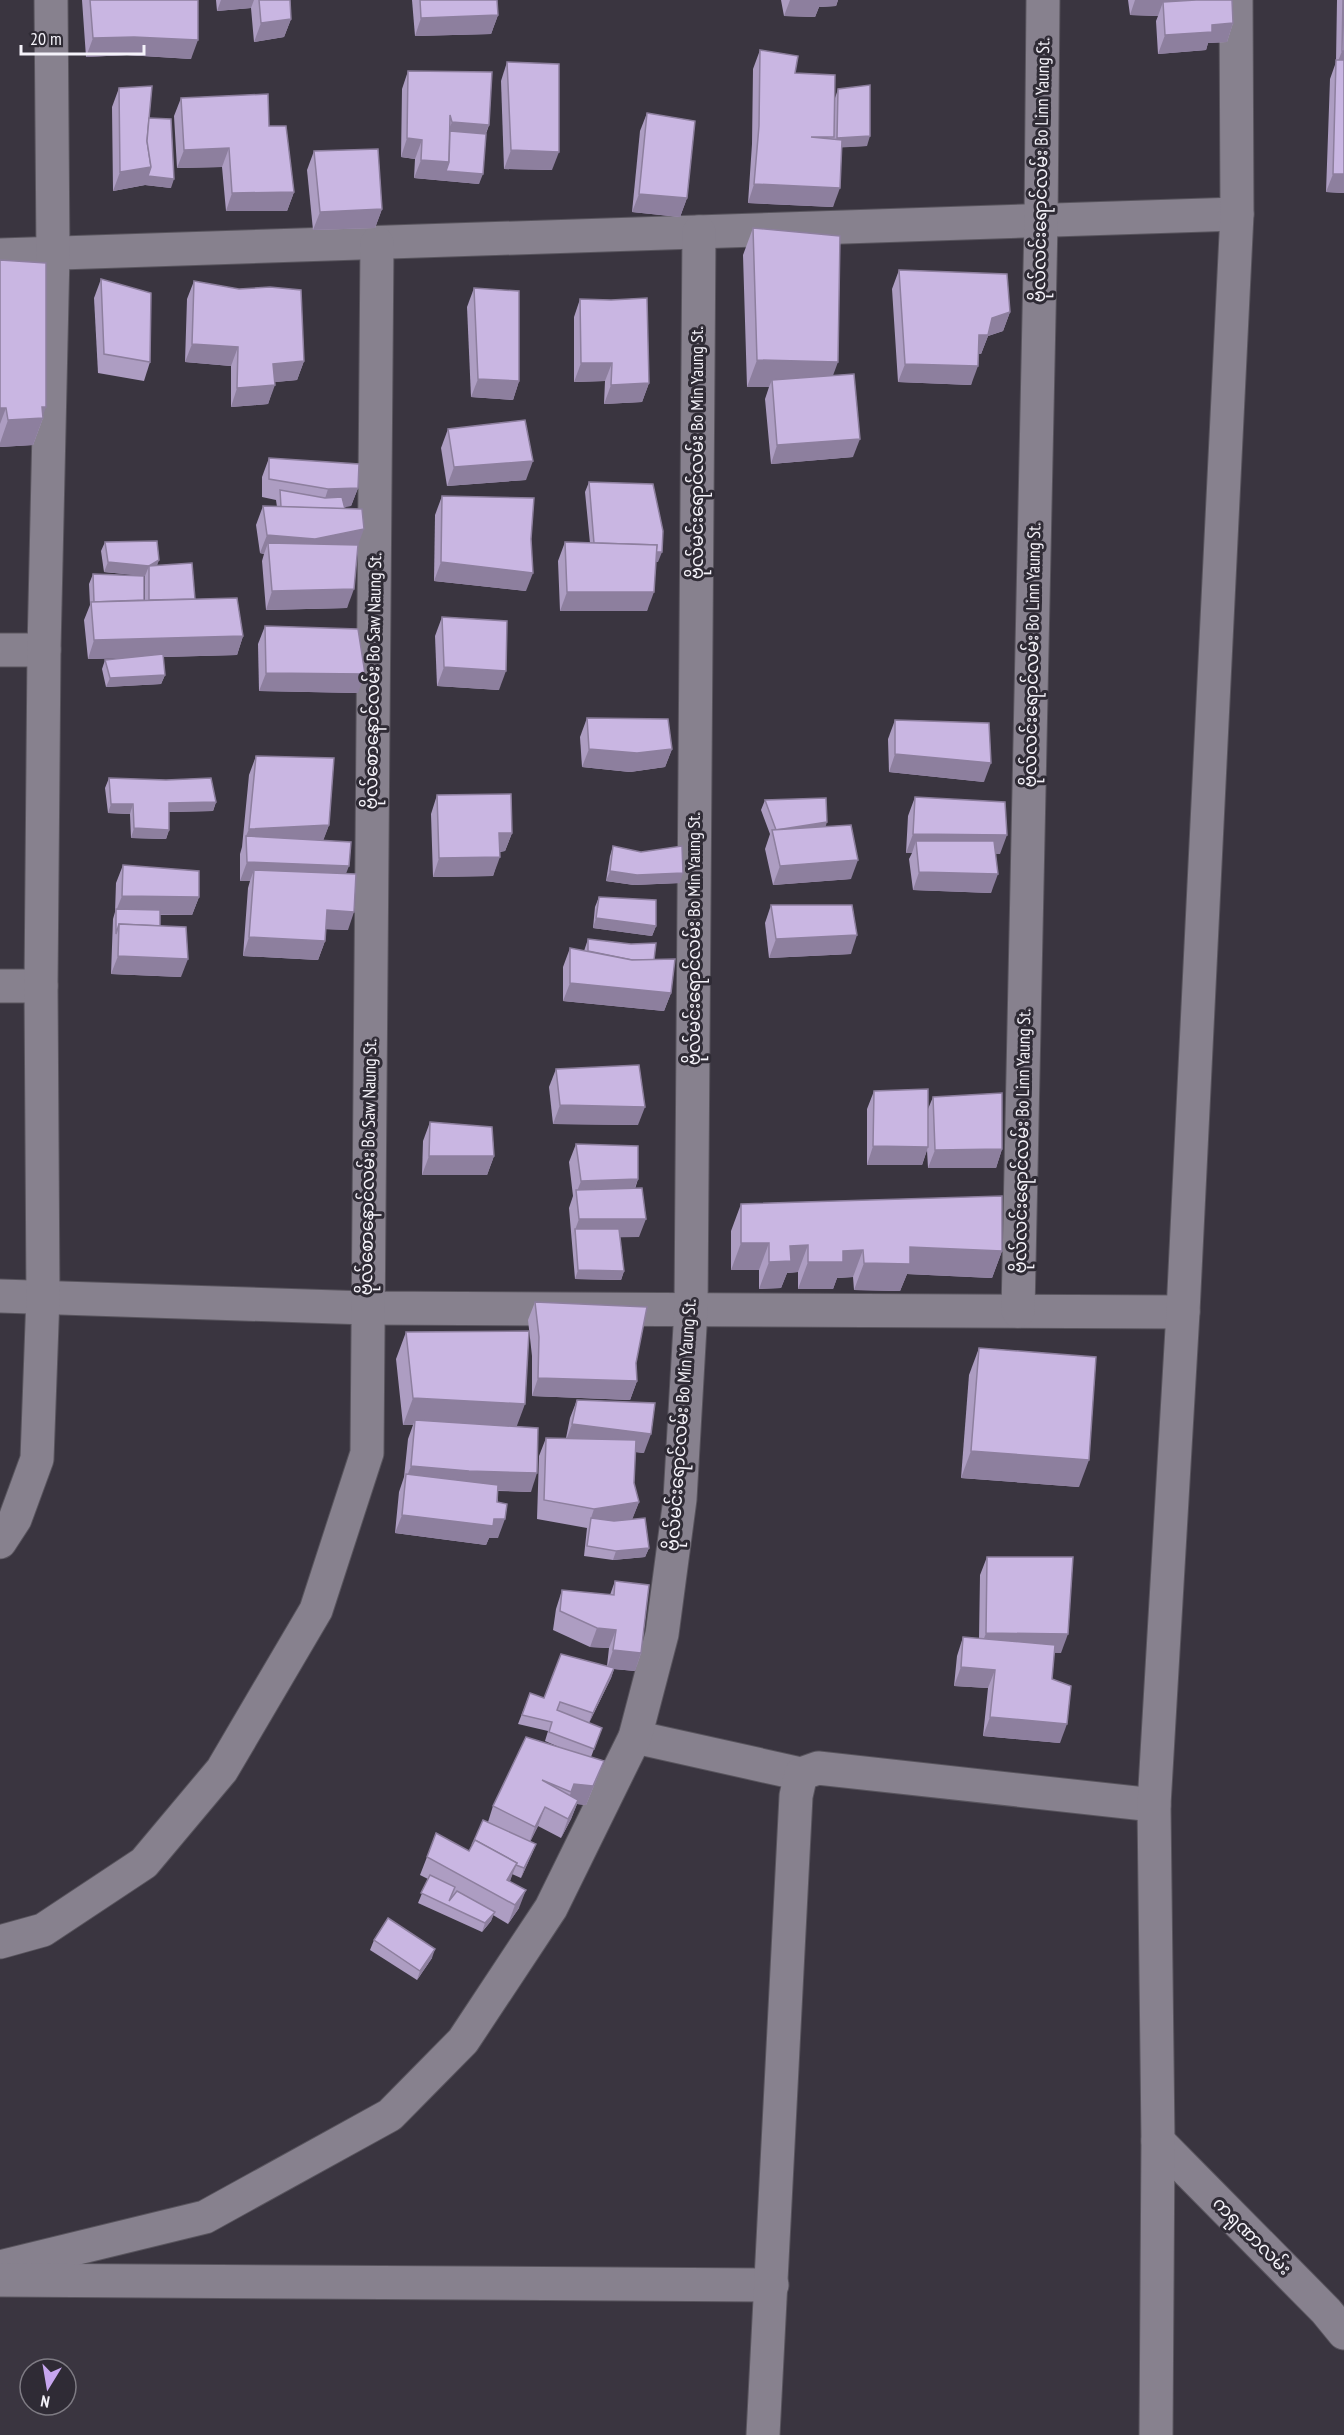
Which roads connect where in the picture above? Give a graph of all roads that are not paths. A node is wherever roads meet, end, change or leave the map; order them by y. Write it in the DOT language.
graph roads {
  1 [pos="51,0"];
  2 [pos="1043,0"];
  3 [pos="1236,0"];
  4 [pos="1237,214"];
  5 [pos="1041,221"];
  6 [pos="699,232"];
  7 [pos="376,243"];
  8 [pos="53,253"];
  9 [pos="0,255"];
  10 [pos="0,650"];
  11 [pos="44,650"];
  12 [pos="0,986"];
  13 [pos="41,986"];
  14 [pos="0,1296"];
  15 [pos="43,1296"];
  16 [pos="367,1308"];
  17 [pos="691,1309"];
  18 [pos="1018,1311"];
  19 [pos="1183,1312"];
  20 [pos="0,1542"];
  21 [pos="635,1737"];
  22 [pos="801,1774"];
  23 [pos="1154,1805"];
  24 [pos="0,1942"];
  25 [pos="1158,2141"];
  26 [pos="0,2267"];
  27 [pos="0,2280"];
  28 [pos="772,2284"];
  29 [pos="1344,2333"];
  30 [pos="763,2435"];
  31 [pos="1156,2435"];
  1 -- 8 [label="street"];
  2 -- 5 [label="street, ဗိုလ်လင်းရောင်လမ်း Bo Linn Yaung St."];
  3 -- 4 [label="street"];
  4 -- 5 [label="street"];
  4 -- 19 [label="street"];
  5 -- 6 [label="street"];
  5 -- 18 [label="street, ဗိုလ်လင်းရောင်လမ်း Bo Linn Yaung St."];
  6 -- 7 [label="street"];
  6 -- 17 [label="street, ဗိုလ်မင်းရောင်လမ်း Bo Min Yaung St."];
  7 -- 8 [label="street"];
  7 -- 16 [label="street, ဗိုလ်စောနောင်လမ်း Bo Saw Naung St."];
  8 -- 9 [label="street"];
  8 -- 11 [label="street"];
  10 -- 11 [label="street"];
  11 -- 13 [label="street"];
  12 -- 13 [label="street"];
  13 -- 15 [label="street"];
  14 -- 15 [label="street"];
  15 -- 16 [label="street"];
  15 -- 20 [label="street"];
  16 -- 17 [label="street"];
  16 -- 24 [label="street, ဗိုလ်စောနောင်လမ်း Bo Saw Naung St."];
  17 -- 18 [label="street"];
  17 -- 21 [label="street, ဗိုလ်မင်းရောင်လမ်း Bo Min Yaung St."];
  18 -- 19 [label="street"];
  19 -- 23 [label="street"];
  21 -- 22 [label="street"];
  21 -- 26 [label="street, ဗိုလ်မင်းရောင်လမ်း Bo Min Yaung St."];
  22 -- 23 [label="street"];
  22 -- 28 [label="street"];
  23 -- 25 [label="street"];
  25 -- 29 [label="street, ကရုဏာလမ်း"];
  25 -- 31 [label="street"];
  27 -- 28 [label="street"];
  28 -- 30 [label="street"];
}
